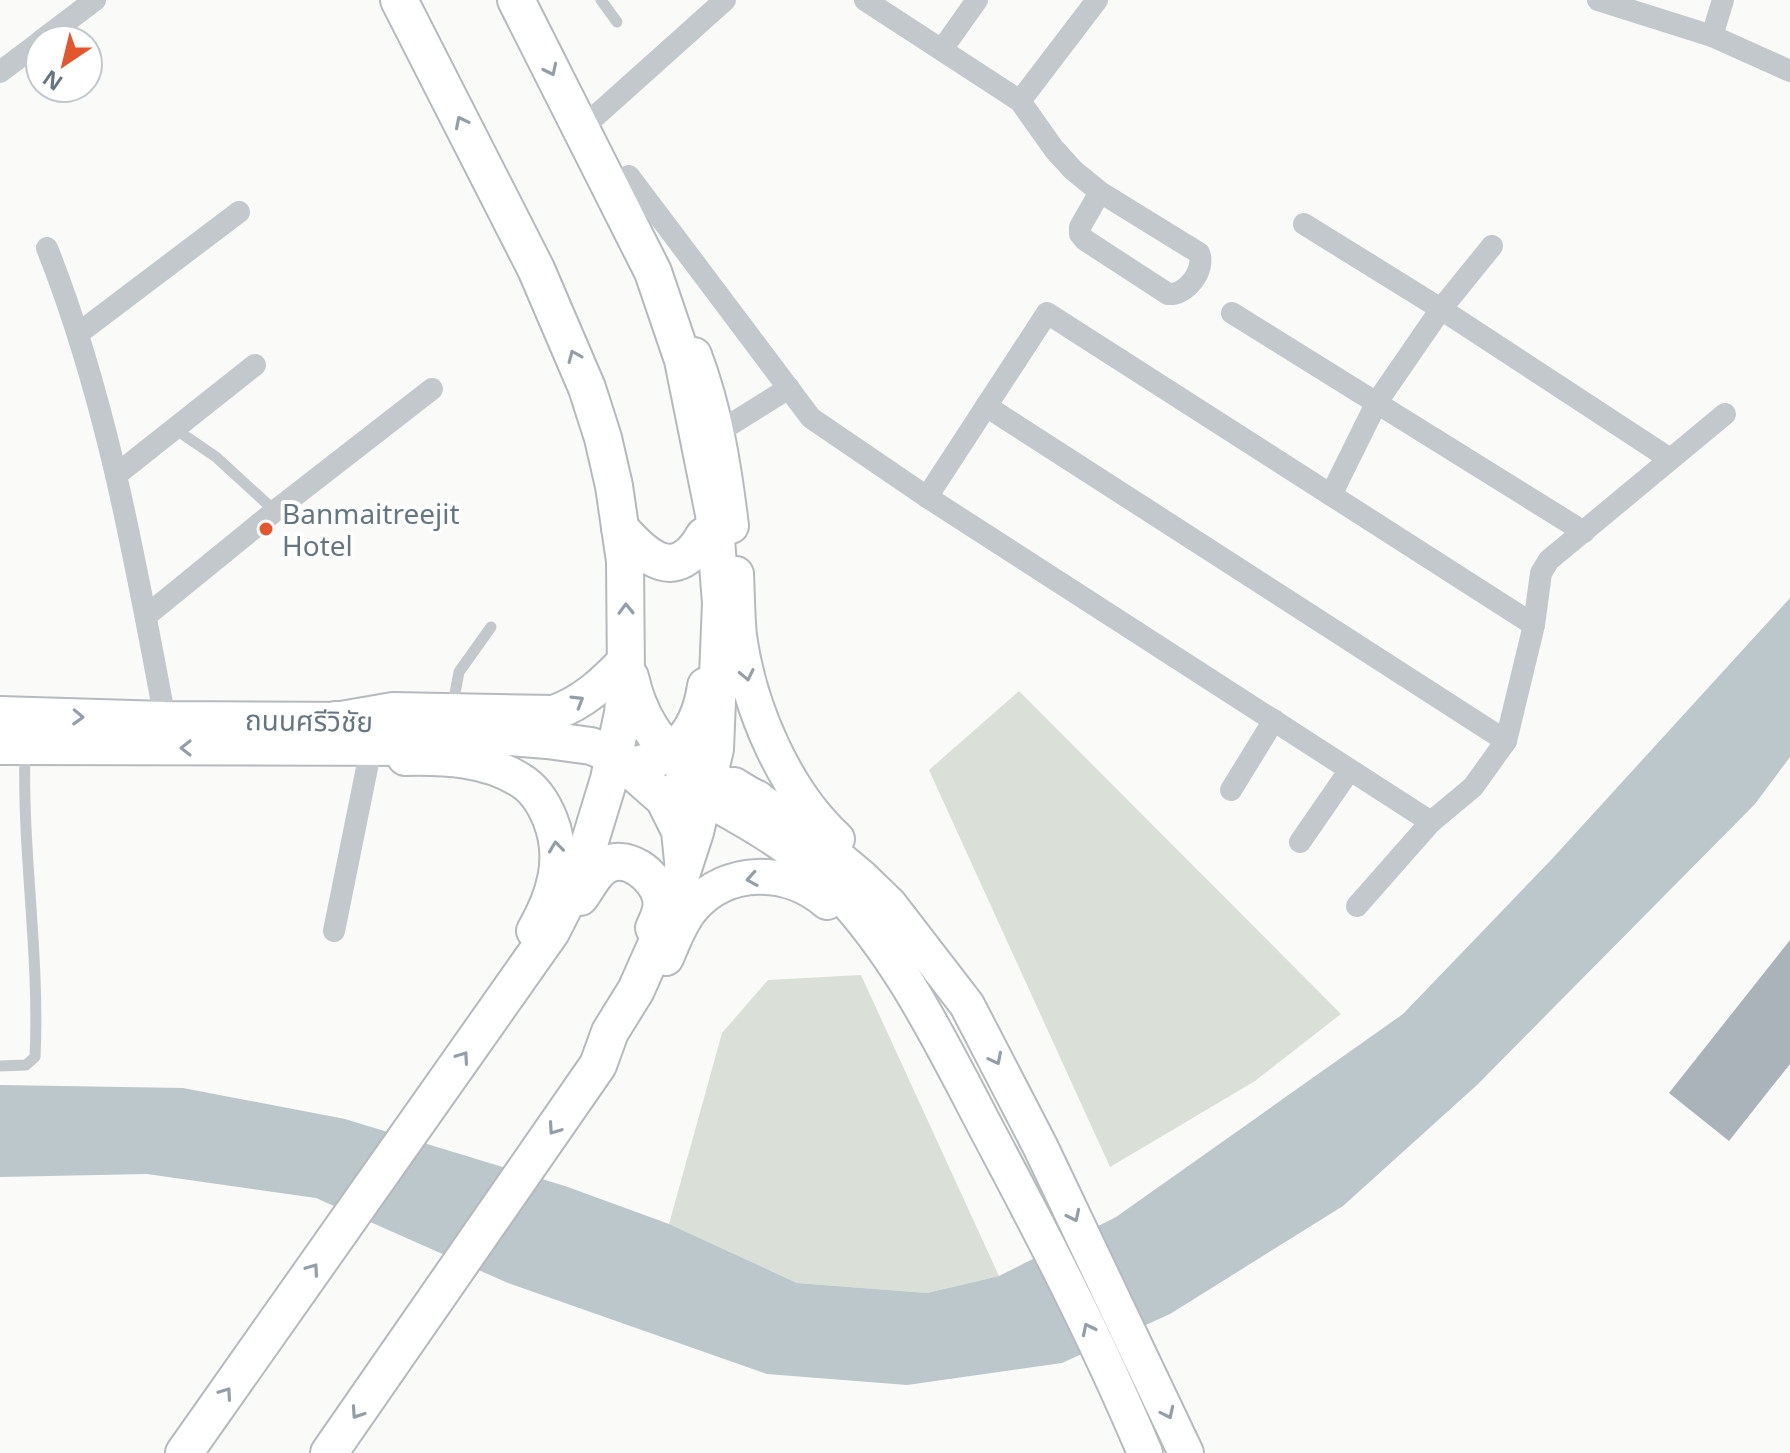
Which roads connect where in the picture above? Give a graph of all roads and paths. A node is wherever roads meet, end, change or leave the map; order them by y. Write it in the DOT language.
graph roads {
  1 [pos="95,0"];
  2 [pos="399,0"];
  3 [pos="516,0"];
  4 [pos="601,0"];
  5 [pos="725,0"];
  6 [pos="865,0"];
  7 [pos="977,0"];
  8 [pos="1097,0"];
  9 [pos="1598,0"];
  10 [pos="1723,0"];
  11 [pos="617,22"];
  12 [pos="63,24"];
  13 [pos="1712,36"];
  14 [pos="943,48"];
  15 [pos="24,54"];
  16 [pos="1790,71"];
  17 [pos="0,72"];
  18 [pos="1020,101"];
  19 [pos="580,130"];
  20 [pos="611,188"];
  21 [pos="1100,192"];
  22 [pos="239,212"];
  23 [pos="1304,224"];
  24 [pos="1492,246"];
  25 [pos="47,248"];
  26 [pos="643,252"];
  27 [pos="1441,309"];
  28 [pos="1232,313"];
  29 [pos="79,333"];
  30 [pos="255,365"];
  31 [pos="789,388"];
  32 [pos="432,389"];
  33 [pos="1377,402"];
  34 [pos="986,406"];
  35 [pos="1725,414"];
  36 [pos="175,429"];
  37 [pos="717,433"];
  38 [pos="1670,459"];
  39 [pos="116,475"];
  40 [pos="1331,495"];
  41 [pos="927,497"];
  42 [pos="275,511"];
  43 [pos="620,528"];
  44 [pos="1584,532"];
  45 [pos="704,536"];
  46 [pos="146,616"];
  47 [pos="1534,625"];
  48 [pos="491,627"];
  49 [pos="626,660"];
  50 [pos="452,710"];
  51 [pos="0,714"];
  52 [pos="165,719"];
  53 [pos="1274,720"];
  54 [pos="266,734"];
  55 [pos="334,734"];
  56 [pos="1506,741"];
  57 [pos="12,747"];
  58 [pos="369,758"];
  59 [pos="1349,771"];
  60 [pos="661,772"];
  61 [pos="1231,790"];
  62 [pos="757,799"];
  63 [pos="1431,822"];
  64 [pos="1300,842"];
  65 [pos="683,874"];
  66 [pos="580,897"];
  67 [pos="1357,906"];
  68 [pos="334,931"];
  69 [pos="630,1000"];
  70 [pos="967,1005"];
  71 [pos="488,1021"];
  72 [pos="598,1065"];
  73 [pos="0,1066"];
  74 [pos="986,1126"];
  75 [pos="184,1453"];
  76 [pos="329,1453"];
  77 [pos="1145,1453"];
  78 [pos="1186,1453"];
  1 -- 12 [label="street"];
  43 -- 2 [label="highway, one-way"];
  3 -- 19 [label="highway, one-way"];
  4 -- 11 [label="lane"];
  5 -- 19 [label="street"];
  6 -- 14 [label="street"];
  7 -- 14 [label="street"];
  8 -- 18 [label="street"];
  9 -- 13 [label="street"];
  10 -- 13 [label="street"];
  13 -- 16 [label="street"];
  14 -- 18 [label="street"];
  15 -- 17 [label="street"];
  18 -- 21 [label="street"];
  19 -- 20 [label="highway"];
  20 -- 26 [label="highway"];
  20 -- 31 [label="street"];
  21 -- 21 [label="street"];
  22 -- 29 [label="street"];
  23 -- 27 [label="street"];
  24 -- 27 [label="street"];
  25 -- 29 [label="street"];
  26 -- 37 [label="main road"];
  26 -- 45 [label="highway"];
  26 -- 60 [label="highway"];
  27 -- 33 [label="street"];
  27 -- 38 [label="street"];
  28 -- 33 [label="street"];
  29 -- 39 [label="street"];
  30 -- 36 [label="street"];
  31 -- 37 [label="street"];
  31 -- 41 [label="street"];
  32 -- 42 [label="street"];
  33 -- 40 [label="street"];
  33 -- 44 [label="street"];
  34 -- 40 [label="street"];
  34 -- 41 [label="street"];
  34 -- 56 [label="street"];
  35 -- 38 [label="street"];
  36 -- 39 [label="street"];
  36 -- 42 [label="lane"];
  37 -- 70 [label="main road, one-way"];
  38 -- 44 [label="street"];
  39 -- 46 [label="street"];
  40 -- 47 [label="street"];
  41 -- 53 [label="street"];
  42 -- 46 [label="street"];
  43 -- 45 [label="highway"];
  49 -- 43 [label="highway, one-way"];
  44 -- 47 [label="street"];
  45 -- 60 [label="highway"];
  46 -- 52 [label="street"];
  47 -- 56 [label="street"];
  48 -- 50 [label="lane"];
  50 -- 49 [label="main road, one-way"];
  49 -- 60 [label="highway"];
  49 -- 60 [label="highway"];
  50 -- 55 [label="main road"];
  51 -- 52 [label="main road, ถนนศรีวิชัย, one-way"];
  52 -- 54 [label="main road, ถนนศรีวิชัย"];
  53 -- 59 [label="street"];
  53 -- 61 [label="street"];
  54 -- 55 [label="main road, ถนนศรีวิชัย"];
  54 -- 57 [label="main road, ถนนศรีวิชัย, one-way"];
  55 -- 58 [label="main road"];
  55 -- 60 [label="highway"];
  56 -- 63 [label="street"];
  57 -- 73 [label="lane"];
  58 -- 68 [label="street"];
  71 -- 58 [label="main road, one-way"];
  59 -- 63 [label="street"];
  59 -- 64 [label="street"];
  60 -- 62 [label="highway"];
  60 -- 65 [label="highway"];
  60 -- 65 [label="highway"];
  60 -- 66 [label="highway"];
  60 -- 71 [label="highway"];
  60 -- 74 [label="main road"];
  62 -- 70 [label="main road"];
  63 -- 67 [label="street"];
  65 -- 69 [label="highway"];
  66 -- 69 [label="highway"];
  66 -- 71 [label="highway"];
  69 -- 72 [label="highway"];
  70 -- 78 [label="main road, one-way"];
  75 -- 71 [label="highway, one-way"];
  74 -- 72 [label="main road, one-way"];
  72 -- 76 [label="highway, one-way"];
  77 -- 74 [label="main road, one-way"];
}
